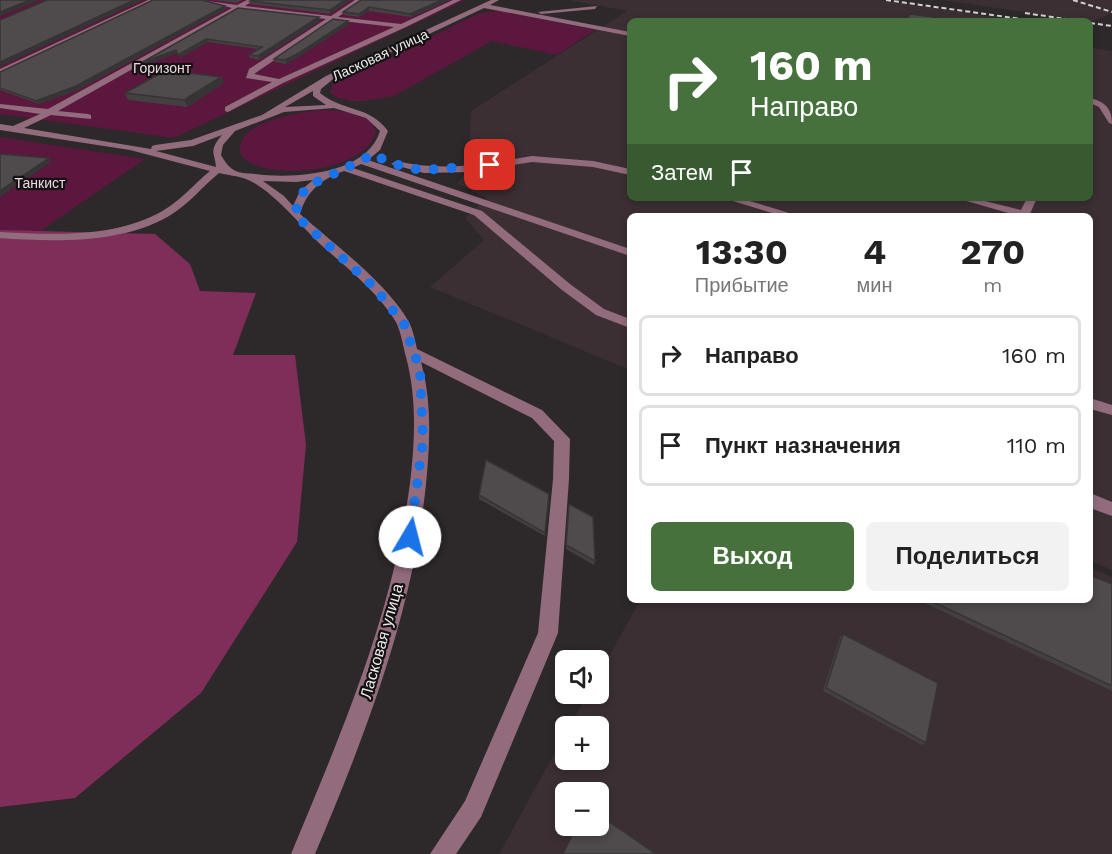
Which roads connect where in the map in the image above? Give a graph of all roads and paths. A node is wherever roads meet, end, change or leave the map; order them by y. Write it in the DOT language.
graph roads {
  1 [pos="153,0"];
  2 [pos="203,0"];
  3 [pos="251,0"];
  4 [pos="359,0"];
  5 [pos="458,0"];
  6 [pos="496,0"];
  7 [pos="485,6"];
  8 [pos="238,7"];
  9 [pos="595,7"];
  10 [pos="524,13"];
  11 [pos="333,18"];
  12 [pos="404,26"];
  13 [pos="627,33"];
  14 [pos="0,72"];
  15 [pos="329,78"];
  16 [pos="280,81"];
  17 [pos="1093,101"];
  18 [pos="254,103"];
  19 [pos="0,106"];
  20 [pos="340,107"];
  21 [pos="228,109"];
  22 [pos="48,112"];
  23 [pos="266,115"];
  24 [pos="88,117"];
  25 [pos="1112,121"];
  26 [pos="0,127"];
  27 [pos="238,127"];
  28 [pos="14,129"];
  29 [pos="129,147"];
  30 [pos="370,154"];
  31 [pos="360,161"];
  32 [pos="344,168"];
  33 [pos="218,169"];
  34 [pos="627,171"];
  35 [pos="236,174"];
  36 [pos="330,174"];
  37 [pos="251,178"];
  38 [pos="739,201"];
  39 [pos="972,201"];
  40 [pos="783,213"];
  41 [pos="1017,213"];
  42 [pos="295,215"];
  43 [pos="0,235"];
  44 [pos="627,252"];
  45 [pos="627,323"];
  46 [pos="413,352"];
  47 [pos="1093,404"];
  48 [pos="1112,410"];
  49 [pos="1093,501"];
  50 [pos="1112,508"];
  51 [pos="303,854"];
  52 [pos="442,854"];
  1 -- 14 [label="street"];
  2 -- 8 [label="street"];
  3 -- 8 [label="street"];
  4 -- 11 [label="street"];
  5 -- 12 [label="street"];
  6 -- 7 [label="street, Ласковая улица"];
  7 -- 10 [label="street"];
  7 -- 15 [label="street, Ласковая улица"];
  8 -- 11 [label="street"];
  8 -- 22 [label="street"];
  9 -- 10 [label="street"];
  10 -- 13 [label="street"];
  11 -- 12 [label="street"];
  11 -- 16 [label="street"];
  12 -- 16 [label="street"];
  15 -- 20 [label="street"];
  15 -- 23 [label="street, Ласковая улица"];
  16 -- 18 [label="street"];
  17 -- 25 [label="street"];
  18 -- 21 [label="street"];
  18 -- 23 [label="street"];
  19 -- 22 [label="street"];
  20 -- 23 [label="street"];
  20 -- 30 [label="street"];
  22 -- 24 [label="street"];
  22 -- 28 [label="street"];
  23 -- 27 [label="street"];
  26 -- 28 [label="street"];
  27 -- 29 [label="street"];
  27 -- 35 [label="street"];
  28 -- 29 [label="street"];
  29 -- 33 [label="street"];
  30 -- 31 [label="street"];
  30 -- 34 [label="street"];
  31 -- 32 [label="street"];
  31 -- 44 [label="street"];
  32 -- 36 [label="street"];
  32 -- 45 [label="street"];
  33 -- 35 [label="street"];
  33 -- 43 [label="street"];
  35 -- 37 [label="street"];
  36 -- 37 [label="street"];
  36 -- 42 [label="street"];
  37 -- 42 [label="street, Ласковая улица"];
  38 -- 40 [label="street"];
  39 -- 41 [label="street"];
  42 -- 46 [label="street, Ласковая улица"];
  46 -- 51 [label="street, Ласковая улица"];
  46 -- 52 [label="street"];
  47 -- 48 [label="street"];
  49 -- 50 [label="street"];
}
